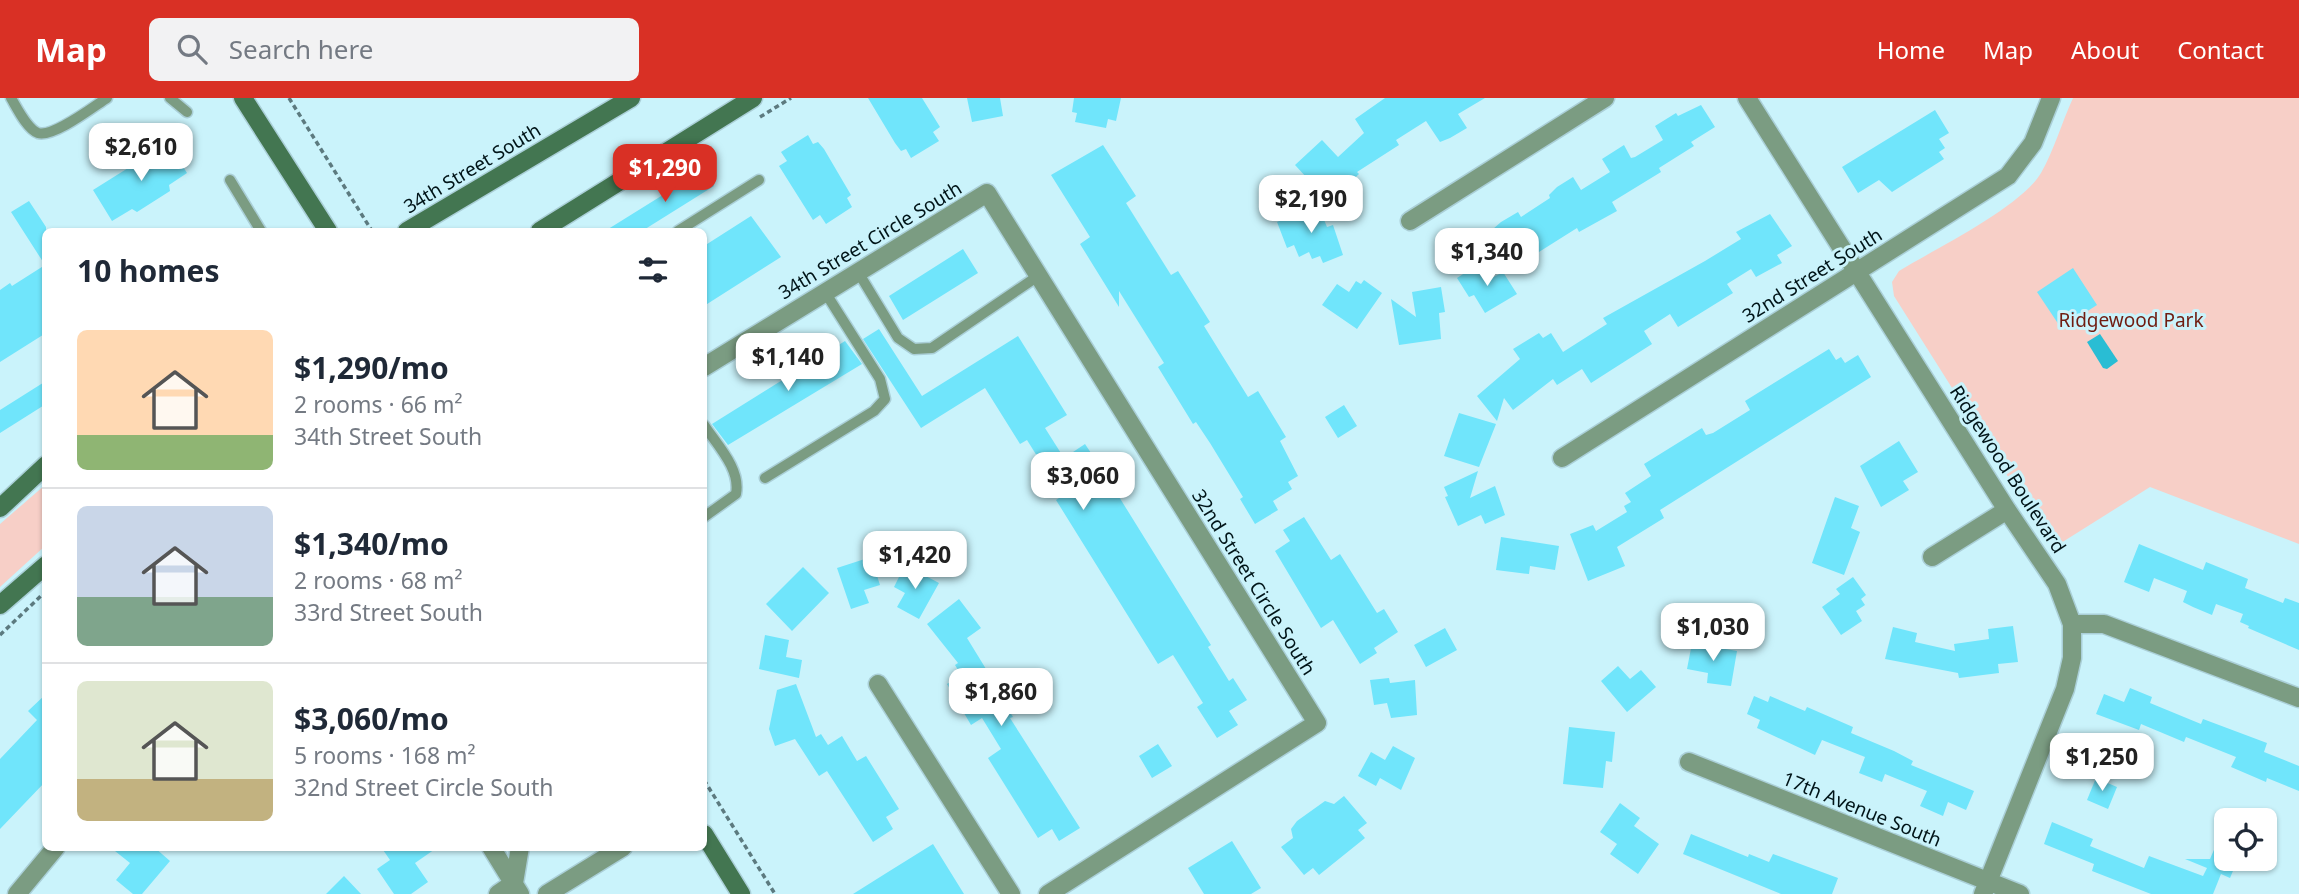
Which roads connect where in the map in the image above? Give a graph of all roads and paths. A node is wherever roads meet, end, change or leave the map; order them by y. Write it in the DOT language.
graph roads {
  1 [pos="11,98"];
  2 [pos="107,98"];
  3 [pos="170,98"];
  4 [pos="243,98"];
  5 [pos="289,98"];
  6 [pos="631,98"];
  7 [pos="752,98"];
  8 [pos="1605,98"];
  9 [pos="1747,98"];
  10 [pos="2051,98"];
  11 [pos="187,112"];
  12 [pos="230,180"];
  13 [pos="759,180"];
  14 [pos="987,193"];
  15 [pos="1410,221"];
  16 [pos="259,228"];
  17 [pos="326,228"];
  18 [pos="370,228"];
  19 [pos="412,228"];
  20 [pos="545,228"];
  21 [pos="683,228"];
  22 [pos="1856,271"];
  23 [pos="858,272"];
  24 [pos="1038,276"];
  25 [pos="825,292"];
  26 [pos="707,365"];
  27 [pos="707,430"];
  28 [pos="1562,458"];
  29 [pos="42,469"];
  30 [pos="765,478"];
  31 [pos="0,508"];
  32 [pos="2007,510"];
  33 [pos="707,515"];
  34 [pos="1933,557"];
  35 [pos="42,568"];
  36 [pos="42,596"];
  37 [pos="0,605"];
  38 [pos="2072,624"];
  39 [pos="0,635"];
  40 [pos="878,684"];
  41 [pos="2299,698"];
  42 [pos="1689,762"];
  43 [pos="707,785"];
  44 [pos="707,839"];
  45 [pos="54,851"];
  46 [pos="493,851"];
  47 [pos="520,851"];
  48 [pos="617,851"];
  49 [pos="1985,888"];
  50 [pos="517,889"];
  51 [pos="17,894"];
  52 [pos="498,894"];
  53 [pos="539,894"];
  54 [pos="547,894"];
  55 [pos="741,894"];
  56 [pos="775,894"];
  57 [pos="1011,894"];
  58 [pos="1048,894"];
  59 [pos="2020,894"];
  1 -- 2 [label="lane"];
  3 -- 11 [label="lane"];
  4 -- 17 [label="main road"];
  5 -- 18 [label="path"];
  6 -- 19 [label="main road, 34th Street South"];
  7 -- 20 [label="main road"];
  8 -- 15 [label="street"];
  9 -- 22 [label="street, Ridgewood Boulevard"];
  10 -- 22 [label="street, 32nd Street South"];
  12 -- 16 [label="lane"];
  13 -- 21 [label="lane"];
  14 -- 23 [label="street, 34th Street Circle South"];
  14 -- 24 [label="street, 32nd Street Circle South"];
  22 -- 28 [label="street, 32nd Street South"];
  22 -- 32 [label="street, Ridgewood Boulevard"];
  23 -- 24 [label="lane"];
  23 -- 25 [label="street, 34th Street Circle South"];
  24 -- 58 [label="street, 32nd Street Circle South"];
  25 -- 26 [label="street, 34th Street Circle South"];
  25 -- 30 [label="lane"];
  27 -- 33 [label="lane"];
  29 -- 31 [label="main road"];
  32 -- 34 [label="street"];
  32 -- 38 [label="street, Ridgewood Boulevard"];
  35 -- 37 [label="main road"];
  36 -- 39 [label="path"];
  38 -- 41 [label="street"];
  38 -- 49 [label="street, Ridgewood Boulevard"];
  40 -- 57 [label="street"];
  42 -- 49 [label="street, 17th Avenue South"];
  43 -- 56 [label="path"];
  44 -- 55 [label="main road"];
  45 -- 51 [label="street"];
  46 -- 50 [label="street"];
  47 -- 50 [label="street"];
  48 -- 54 [label="street"];
  49 -- 59 [label="street, 17th Avenue South"];
  50 -- 52 [label="street"];
  50 -- 53 [label="street"];
}
